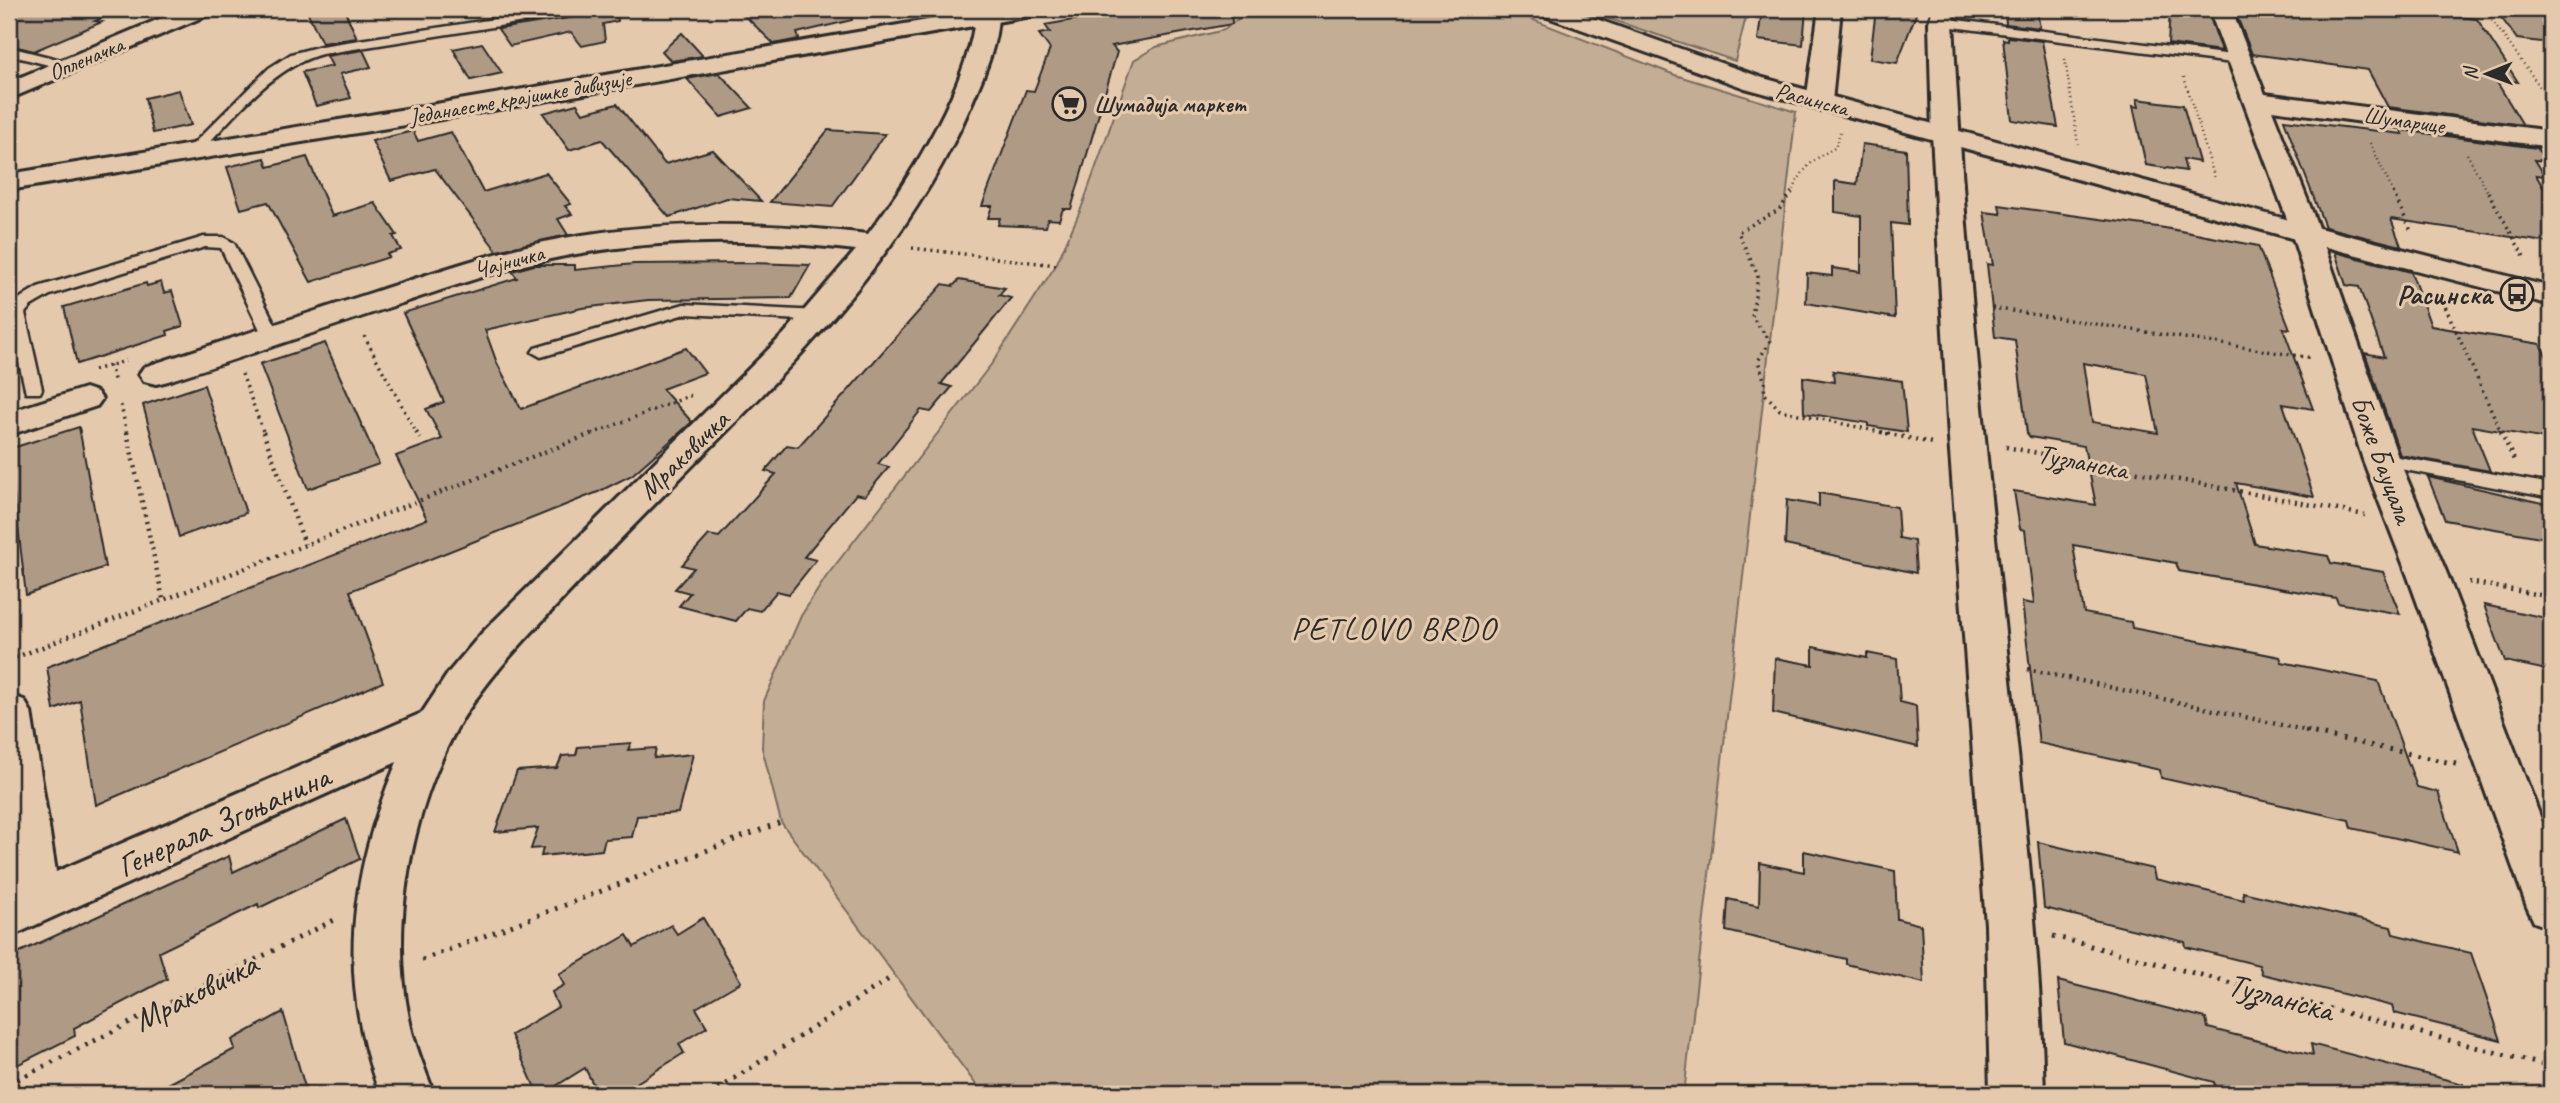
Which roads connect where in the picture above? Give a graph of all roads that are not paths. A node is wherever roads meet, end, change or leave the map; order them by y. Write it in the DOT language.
graph roads {
  1 [pos="202,9"];
  2 [pos="581,9"];
  3 [pos="1031,9"];
  4 [pos="1547,9"];
  5 [pos="1830,9"];
  6 [pos="2220,9"];
  7 [pos="987,13"];
  8 [pos="1943,16"];
  9 [pos="9,51"];
  10 [pos="2240,60"];
  11 [pos="68,66"];
  12 [pos="9,91"];
  13 [pos="2256,100"];
  14 [pos="1819,102"];
  15 [pos="1945,134"];
  16 [pos="2551,139"];
  17 [pos="192,152"];
  18 [pos="9,182"];
  19 [pos="2305,233"];
  20 [pos="877,244"];
  21 [pos="2548,295"];
  22 [pos="819,316"];
  23 [pos="272,336"];
  24 [pos="541,352"];
  25 [pos="156,374"];
  26 [pos="33,389"];
  27 [pos="85,399"];
  28 [pos="9,424"];
  29 [pos="2381,460"];
  30 [pos="2551,491"];
  31 [pos="9,718"];
  32 [pos="437,725"];
  33 [pos="15,801"];
  34 [pos="23,908"];
  35 [pos="2551,908"];
  36 [pos="407,1094"];
  37 [pos="2017,1094"];
  1 -- 11 [label="street, Опленачка"];
  2 -- 17 [label="lane"];
  3 -- 7 [label="street, Једанаесте крајишке дивизије"];
  4 -- 14 [label="street, Расинска"];
  5 -- 14 [label="street"];
  6 -- 10 [label="street, Боже Бауцала"];
  7 -- 17 [label="street, Једанаесте крајишке дивизије"];
  7 -- 20 [label="street, Мраковичка"];
  8 -- 10 [label="lane"];
  8 -- 15 [label="street"];
  9 -- 11 [label="lane"];
  10 -- 13 [label="street, Боже Бауцала"];
  11 -- 12 [label="street, Опленачка"];
  13 -- 16 [label="street, Шумарице"];
  13 -- 19 [label="street, Боже Бауцала"];
  14 -- 15 [label="street, Расинска"];
  15 -- 19 [label="street, Расинска"];
  15 -- 37 [label="street"];
  17 -- 18 [label="street, Једанаесте крајишке дивизије"];
  19 -- 21 [label="street, Расинска"];
  19 -- 29 [label="street, Боже Бауцала"];
  20 -- 22 [label="street, Мраковичка"];
  20 -- 23 [label="street, Чајничка"];
  22 -- 24 [label="lane"];
  22 -- 32 [label="street, Мраковичка"];
  23 -- 25 [label="street, Чајничка"];
  23 -- 26 [label="lane"];
  27 -- 28 [label="street"];
  29 -- 30 [label="lane"];
  29 -- 35 [label="street, Боже Бауцала"];
  31 -- 33 [label="street"];
  32 -- 34 [label="street, Генерала Згоњанина"];
  32 -- 36 [label="street, Мраковичка"];
  33 -- 34 [label="street"];
}
